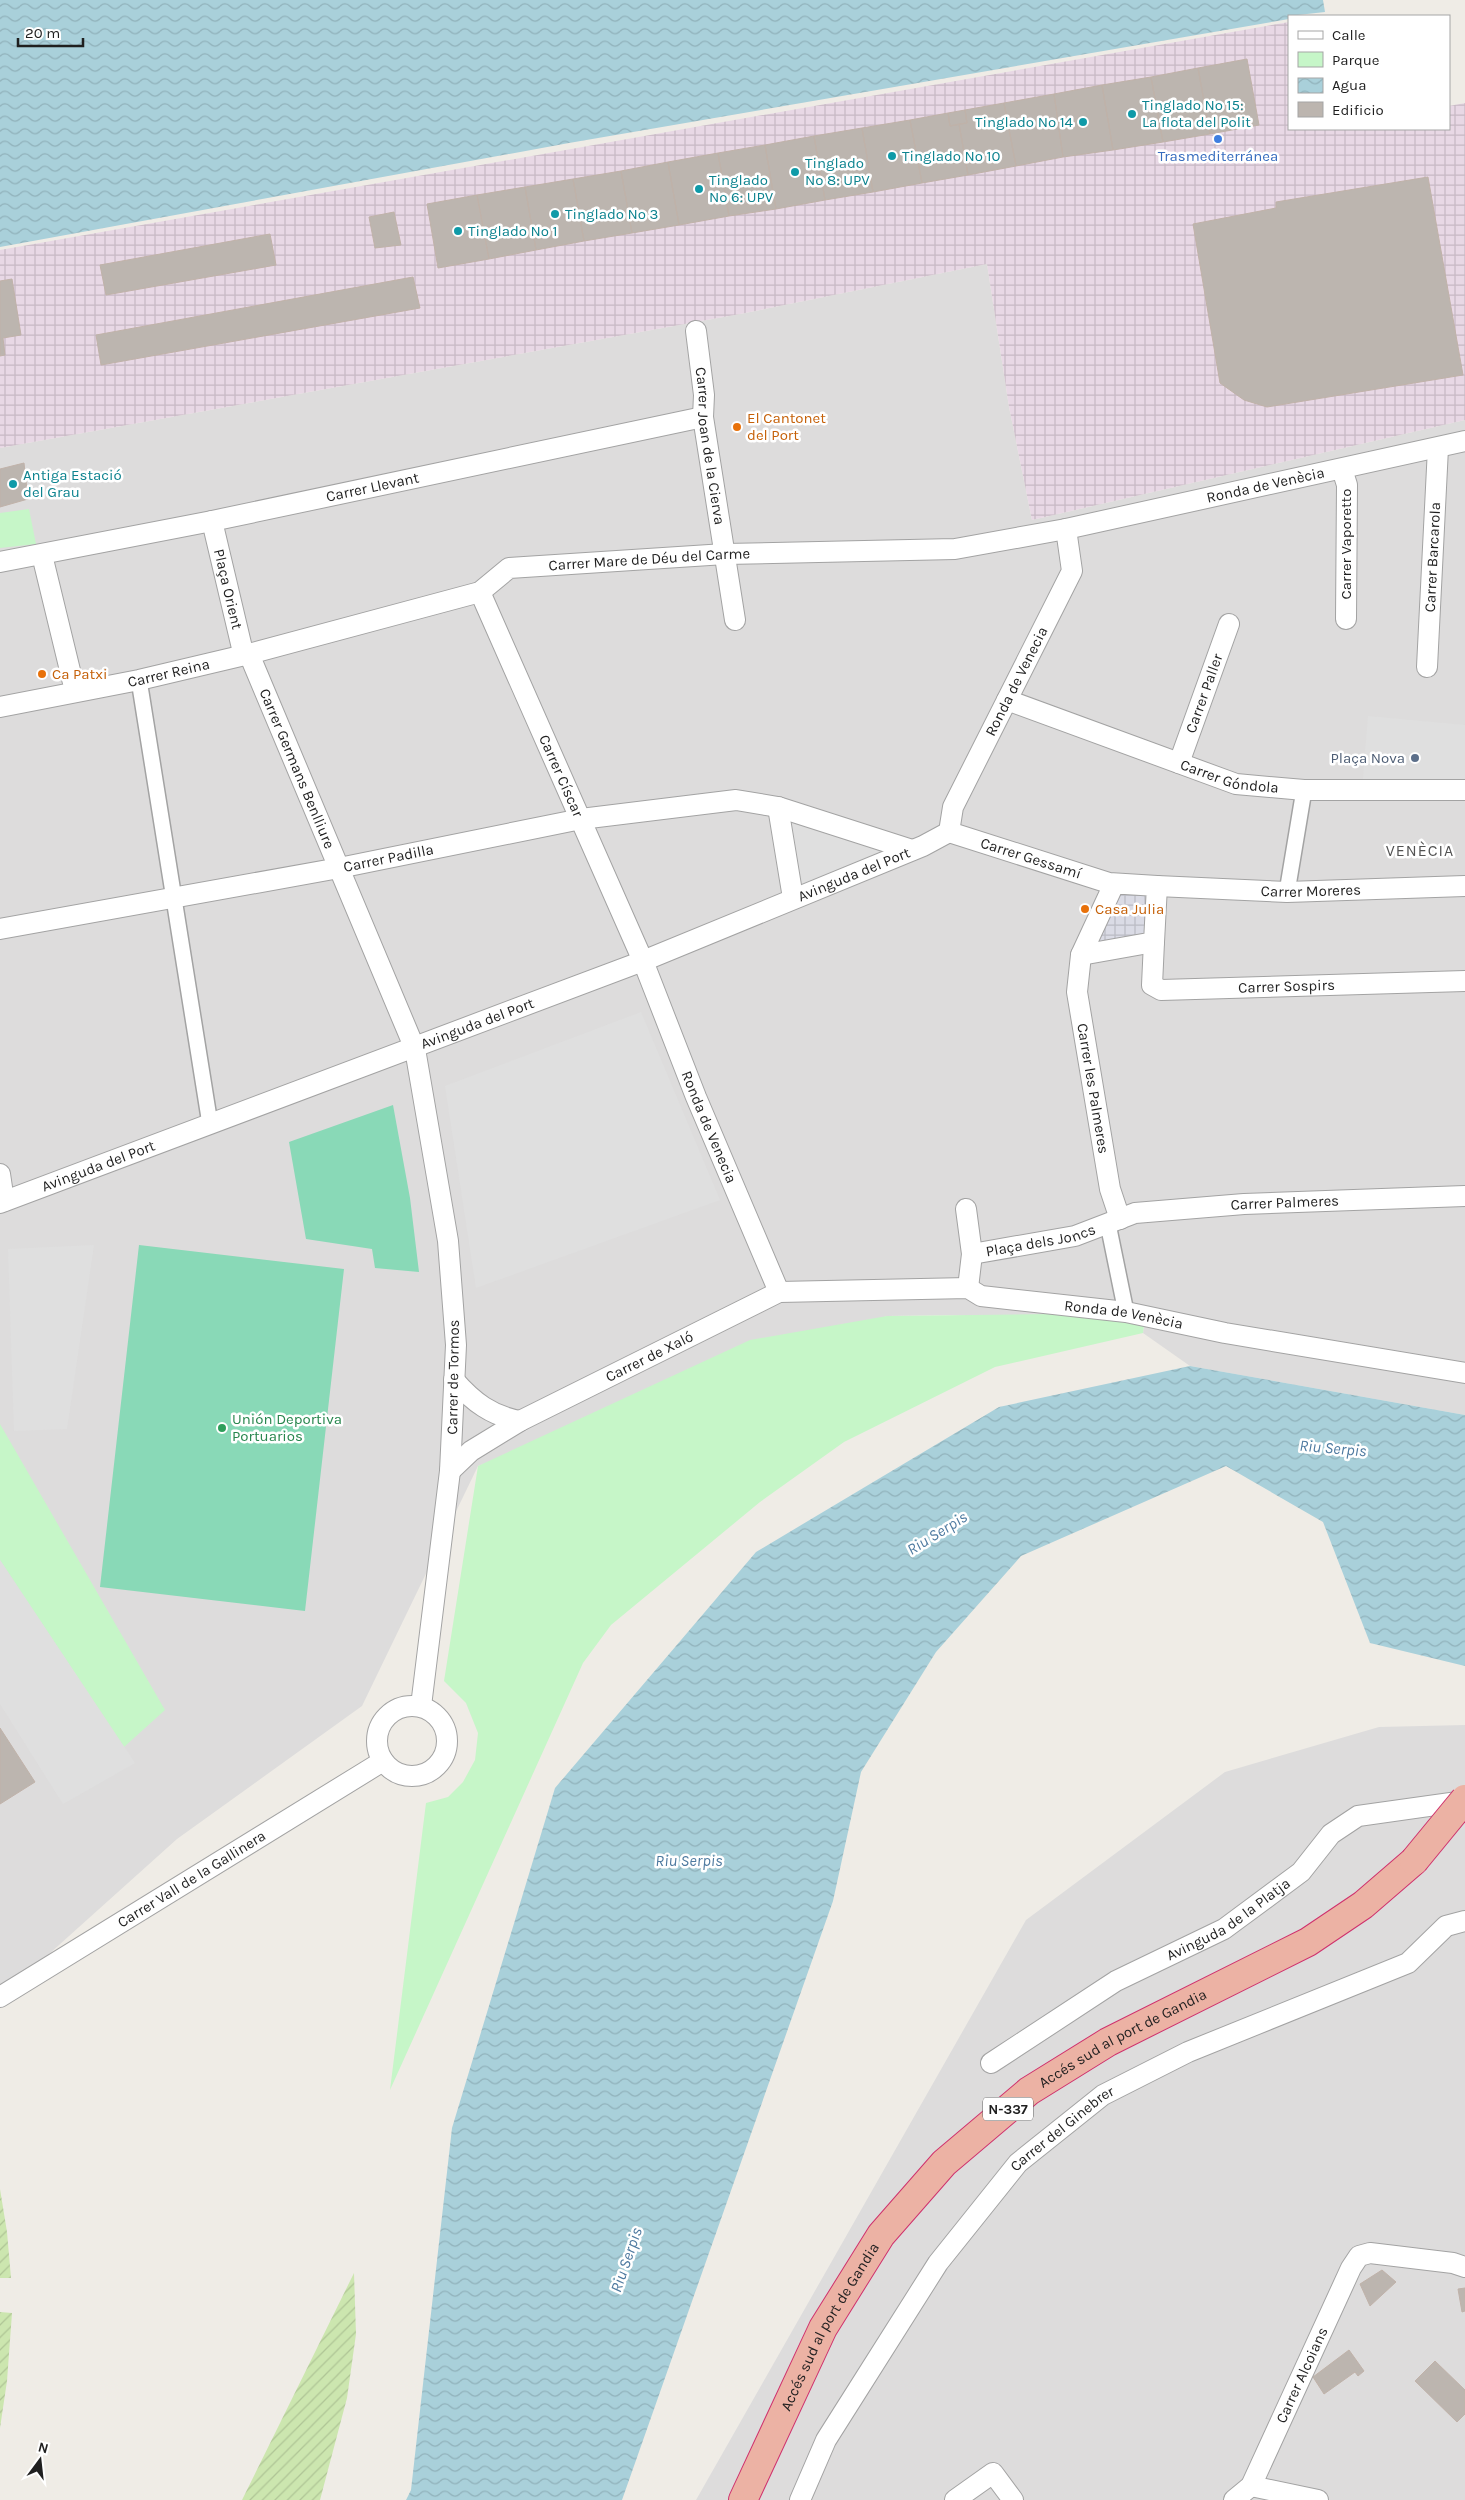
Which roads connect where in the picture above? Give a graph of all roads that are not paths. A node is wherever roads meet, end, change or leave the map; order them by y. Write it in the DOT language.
graph roads {
  1 [pos="696,331"];
  2 [pos="703,418"];
  3 [pos="1465,441"];
  4 [pos="1438,448"];
  5 [pos="1342,469"];
  6 [pos="212,521"];
  7 [pos="1066,529"];
  8 [pos="725,554"];
  9 [pos="42,555"];
  10 [pos="0,562"];
  11 [pos="480,592"];
  12 [pos="1346,618"];
  13 [pos="735,620"];
  14 [pos="1229,624"];
  15 [pos="250,654"];
  16 [pos="1427,667"];
  17 [pos="139,680"];
  18 [pos="75,691"];
  19 [pos="1007,700"];
  20 [pos="0,708"];
  21 [pos="1179,763"];
  22 [pos="1304,790"];
  23 [pos="1465,790"];
  24 [pos="778,807"];
  25 [pos="581,819"];
  26 [pos="949,832"];
  27 [pos="912,850"];
  28 [pos="339,868"];
  29 [pos="1114,884"];
  30 [pos="1157,886"];
  31 [pos="1465,886"];
  32 [pos="1287,892"];
  33 [pos="174,897"];
  34 [pos="793,898"];
  35 [pos="0,929"];
  36 [pos="1154,942"];
  37 [pos="1081,956"];
  38 [pos="643,961"];
  39 [pos="1465,981"];
  40 [pos="415,1049"];
  41 [pos="210,1124"];
  42 [pos="0,1174"];
  43 [pos="1465,1196"];
  44 [pos="2,1202"];
  45 [pos="966,1209"];
  46 [pos="1114,1222"];
  47 [pos="972,1254"];
  48 [pos="968,1288"];
  49 [pos="779,1292"];
  50 [pos="1126,1312"];
  51 [pos="1465,1373"];
  52 [pos="454,1380"];
  53 [pos="520,1421"];
  54 [pos="450,1471"];
  55 [pos="421,1706"];
  56 [pos="383,1760"];
  57 [pos="1465,1800"];
  58 [pos="1465,1921"];
  59 [pos="0,1997"];
  60 [pos="991,2063"];
  61 [pos="1465,2267"];
  62 [pos="1251,2486"];
  63 [pos="803,2498"];
  64 [pos="743,2500"];
  65 [pos="955,2500"];
  66 [pos="1013,2500"];
  67 [pos="1234,2500"];
  68 [pos="1318,2500"];
  1 -- 2 [label="street, Carrer Joan de la Cierva"];
  2 -- 6 [label="street, Carrer Llevant"];
  2 -- 8 [label="street, Carrer Joan de la Cierva"];
  3 -- 4 [label="street, Ronda de Venècia"];
  4 -- 5 [label="street, Ronda de Venècia"];
  4 -- 16 [label="street, Carrer Barcarola"];
  5 -- 7 [label="street, Ronda de Venècia"];
  5 -- 12 [label="street, Carrer Vaporetto"];
  6 -- 9 [label="street, Carrer Llevant"];
  6 -- 15 [label="street, Plaça Orient"];
  7 -- 8 [label="street, Carrer Mare de Déu del Carme"];
  7 -- 19 [label="street, Ronda de Venecia"];
  8 -- 11 [label="street, Carrer Mare de Déu del Carme"];
  8 -- 13 [label="street, Carrer Joan de la Cierva"];
  9 -- 10 [label="street, Carrer Llevant"];
  9 -- 18 [label="street"];
  11 -- 15 [label="street, Carrer Mare de Déu del Carme"];
  11 -- 25 [label="street, Carrer Císcar"];
  14 -- 21 [label="street, Carrer Paller"];
  15 -- 17 [label="street, Carrer Reina"];
  15 -- 28 [label="street, Carrer Germans Benlliure"];
  17 -- 18 [label="street, Carrer Reina"];
  17 -- 33 [label="street"];
  18 -- 20 [label="street, Carrer Reina"];
  19 -- 21 [label="street, Carrer Góndola"];
  19 -- 26 [label="street, Ronda de Venecia"];
  21 -- 22 [label="street, Carrer Góndola"];
  22 -- 23 [label="street, Carrer Góndola"];
  22 -- 32 [label="street"];
  24 -- 25 [label="street, Carrer Padilla"];
  24 -- 27 [label="street, Carrer Padilla"];
  24 -- 34 [label="street"];
  25 -- 28 [label="street, Carrer Padilla"];
  25 -- 38 [label="street, Carrer Císcar"];
  26 -- 27 [label="street, Avinguda del Port"];
  26 -- 29 [label="street, Carrer Gessamí"];
  27 -- 34 [label="street, Avinguda del Port"];
  28 -- 33 [label="street, Carrer Padilla"];
  28 -- 40 [label="street, Carrer Germans Benlliure"];
  29 -- 30 [label="street, Carrer Gessamí"];
  29 -- 37 [label="street, Carrer les Palmeres"];
  30 -- 32 [label="street, Carrer Moreres"];
  30 -- 36 [label="street"];
  31 -- 32 [label="street, Carrer Moreres"];
  33 -- 35 [label="street, Carrer Padilla"];
  33 -- 41 [label="street"];
  34 -- 38 [label="street, Avinguda del Port"];
  36 -- 37 [label="street"];
  36 -- 39 [label="street, Carrer Sospirs"];
  37 -- 46 [label="street, Carrer les Palmeres"];
  38 -- 40 [label="street, Avinguda del Port"];
  38 -- 49 [label="street, Ronda de Venecia"];
  40 -- 41 [label="street, Avinguda del Port"];
  40 -- 52 [label="street, Carrer de Tormos"];
  41 -- 44 [label="street, Avinguda del Port"];
  42 -- 44 [label="street"];
  43 -- 46 [label="street, Carrer Palmeres"];
  45 -- 47 [label="street, Plaça dels Joncs"];
  46 -- 47 [label="street, Plaça dels Joncs"];
  46 -- 50 [label="street"];
  47 -- 48 [label="street, Plaça dels Joncs"];
  48 -- 49 [label="street, Ronda de Venècia"];
  48 -- 50 [label="street, Ronda de Venècia"];
  49 -- 53 [label="street, Carrer de Xaló"];
  50 -- 51 [label="street, Ronda de Venècia"];
  52 -- 53 [label="street"];
  52 -- 54 [label="street, Carrer de Tormos"];
  53 -- 54 [label="street, Carrer de Xaló"];
  54 -- 55 [label="street, Carrer de Tormos"];
  55 -- 56 [label="street"];
  55 -- 56 [label="street"];
  56 -- 59 [label="street, Carrer Vall de la Gallinera"];
  57 -- 60 [label="street, Avinguda de la Platja"];
  57 -- 64 [label="highway, Accés sud al port de Gandia / N-337, bridge"];
  58 -- 63 [label="street, Carrer del Ginebrer"];
  61 -- 62 [label="street, Carrer Alcoians"];
  62 -- 67 [label="street, Carrer Alcoians"];
  62 -- 68 [label="street"];
  65 -- 66 [label="street"];
}
